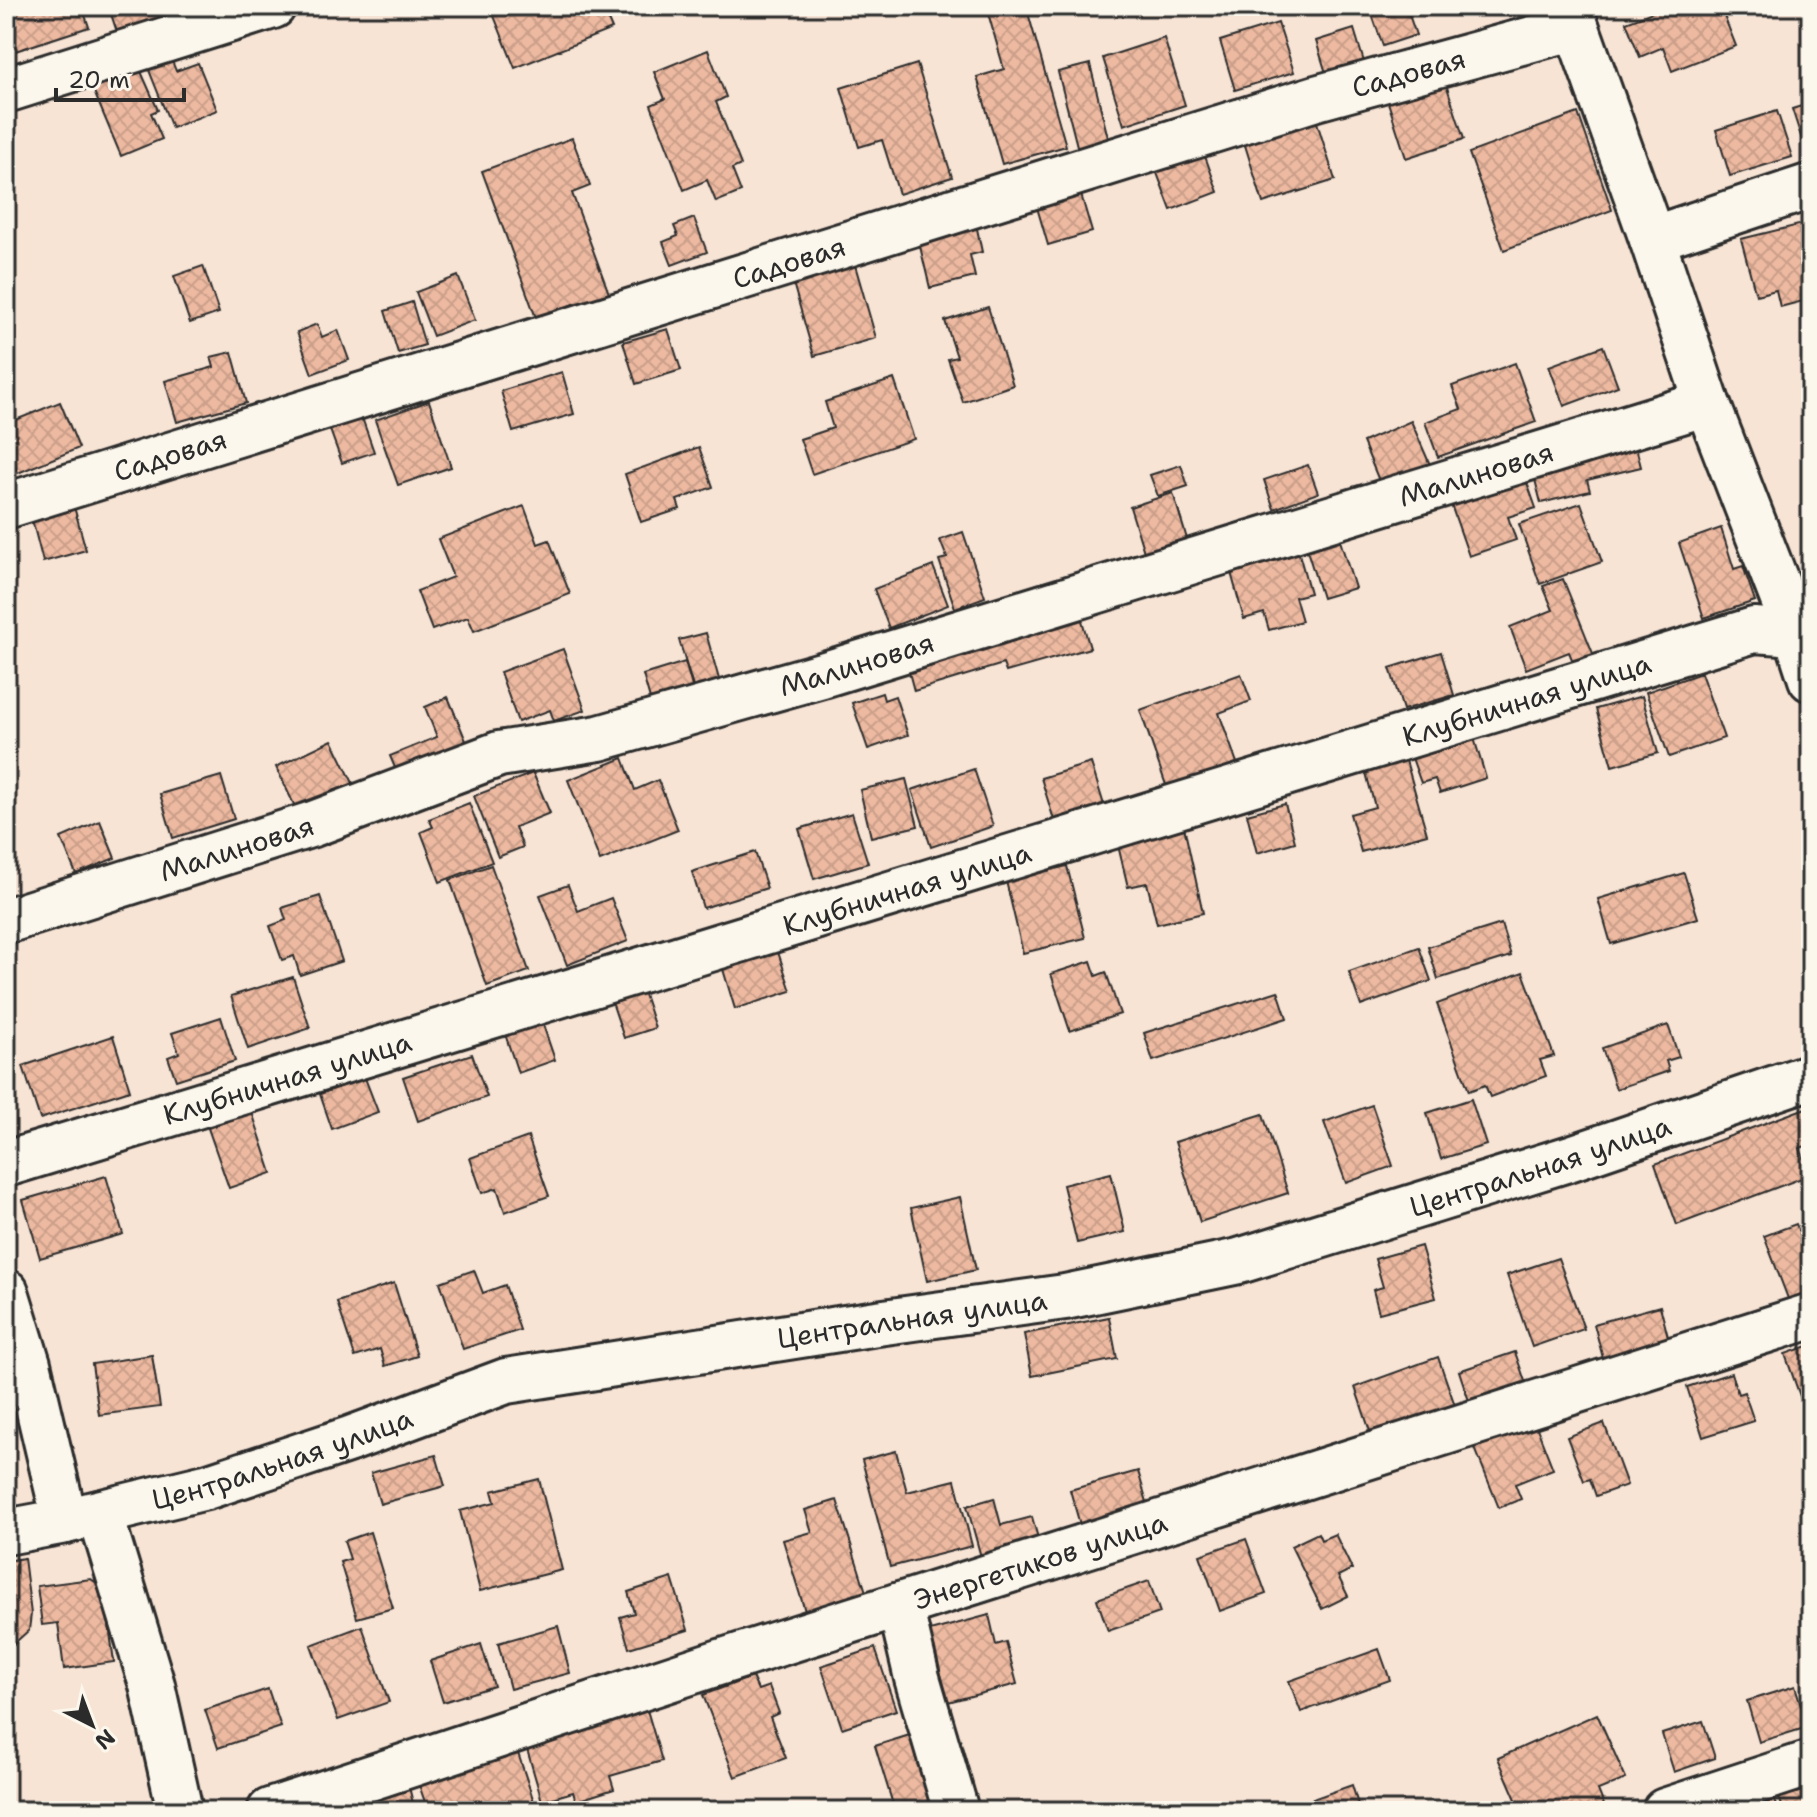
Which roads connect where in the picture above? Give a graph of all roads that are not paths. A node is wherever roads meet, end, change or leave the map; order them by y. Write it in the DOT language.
graph roads {
  1 [pos="273,6"];
  2 [pos="1573,17"];
  3 [pos="6,90"];
  4 [pos="1811,186"];
  5 [pos="1652,239"];
  6 [pos="1707,403"];
  7 [pos="6,506"];
  8 [pos="1804,631"];
  9 [pos="1811,679"];
  10 [pos="6,921"];
  11 [pos="1811,1076"];
  12 [pos="6,1164"];
  13 [pos="6,1292"];
  14 [pos="1811,1316"];
  15 [pos="17,1367"];
  16 [pos="82,1517"];
  17 [pos="6,1532"];
  18 [pos="900,1605"];
  19 [pos="1811,1763"];
  20 [pos="180,1811"];
  21 [pos="270,1811"];
  22 [pos="956,1811"];
  23 [pos="1665,1811"];
  1 -- 3 [label="street"];
  2 -- 5 [label="street"];
  2 -- 7 [label="street, Садовая"];
  4 -- 5 [label="street"];
  5 -- 6 [label="street"];
  6 -- 8 [label="street"];
  6 -- 10 [label="street, Малиновая"];
  8 -- 9 [label="street"];
  8 -- 12 [label="street, Клубничная улица"];
  11 -- 16 [label="street, Центральная улица"];
  13 -- 15 [label="street"];
  14 -- 18 [label="street, Энергетиков улица"];
  15 -- 16 [label="street"];
  16 -- 17 [label="street, Центральная улица"];
  16 -- 20 [label="street"];
  18 -- 21 [label="street, Энергетиков улица"];
  18 -- 22 [label="street"];
  19 -- 23 [label="street"];
}
